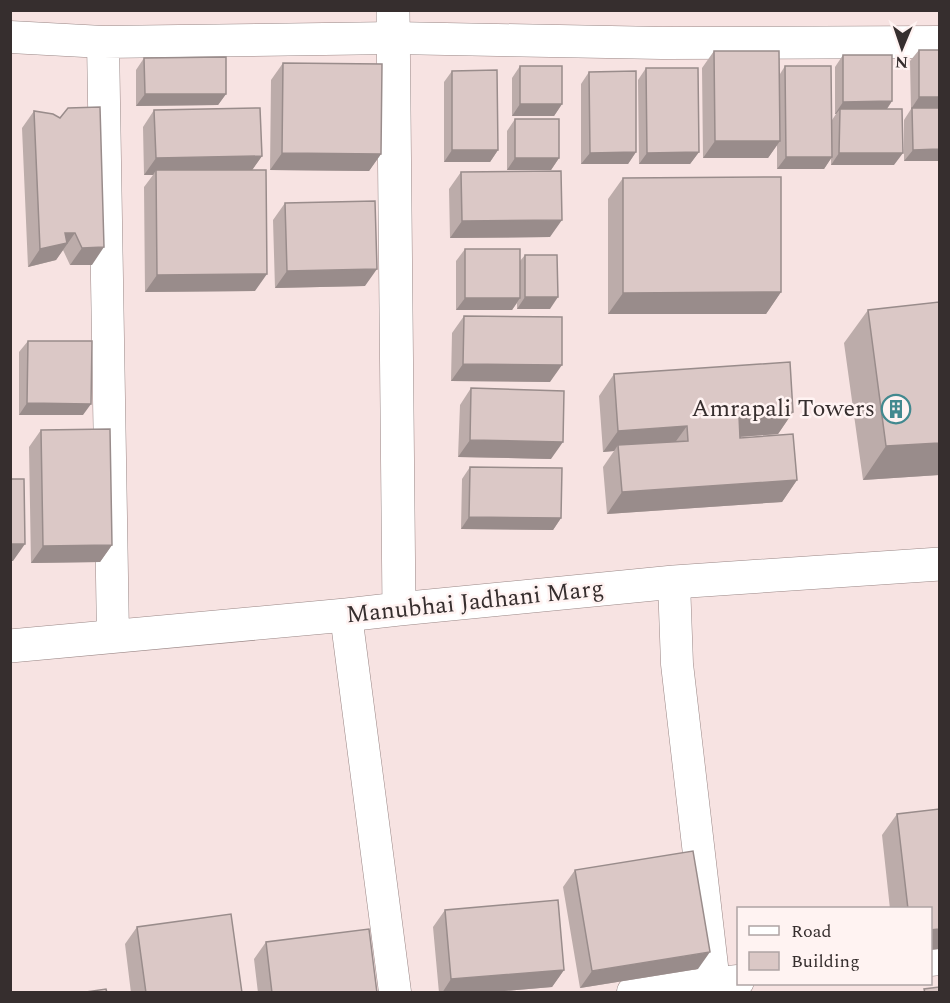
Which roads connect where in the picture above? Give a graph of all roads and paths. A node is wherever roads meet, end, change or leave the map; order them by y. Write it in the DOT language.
graph roads {
  1 [pos="393,24"];
  2 [pos="10,37"];
  3 [pos="103,42"];
  4 [pos="939,42"];
  5 [pos="939,564"];
  6 [pos="674,582"];
  7 [pos="399,609"];
  8 [pos="346,615"];
  9 [pos="113,636"];
  10 [pos="10,645"];
  11 [pos="722,986"];
  12 [pos="395,993"];
  13 [pos="633,993"];
  1 -- 3 [label="street"];
  1 -- 4 [label="street"];
  1 -- 7 [label="street"];
  2 -- 3 [label="street"];
  3 -- 9 [label="street"];
  5 -- 6 [label="street, Manubhai Jadhani Marg"];
  6 -- 7 [label="street, Manubhai Jadhani Marg"];
  6 -- 11 [label="street"];
  7 -- 8 [label="street, Manubhai Jadhani Marg"];
  8 -- 9 [label="street, Manubhai Jadhani Marg"];
  8 -- 12 [label="street"];
  9 -- 10 [label="street, Manubhai Jadhani Marg"];
  11 -- 13 [label="street"];
}
